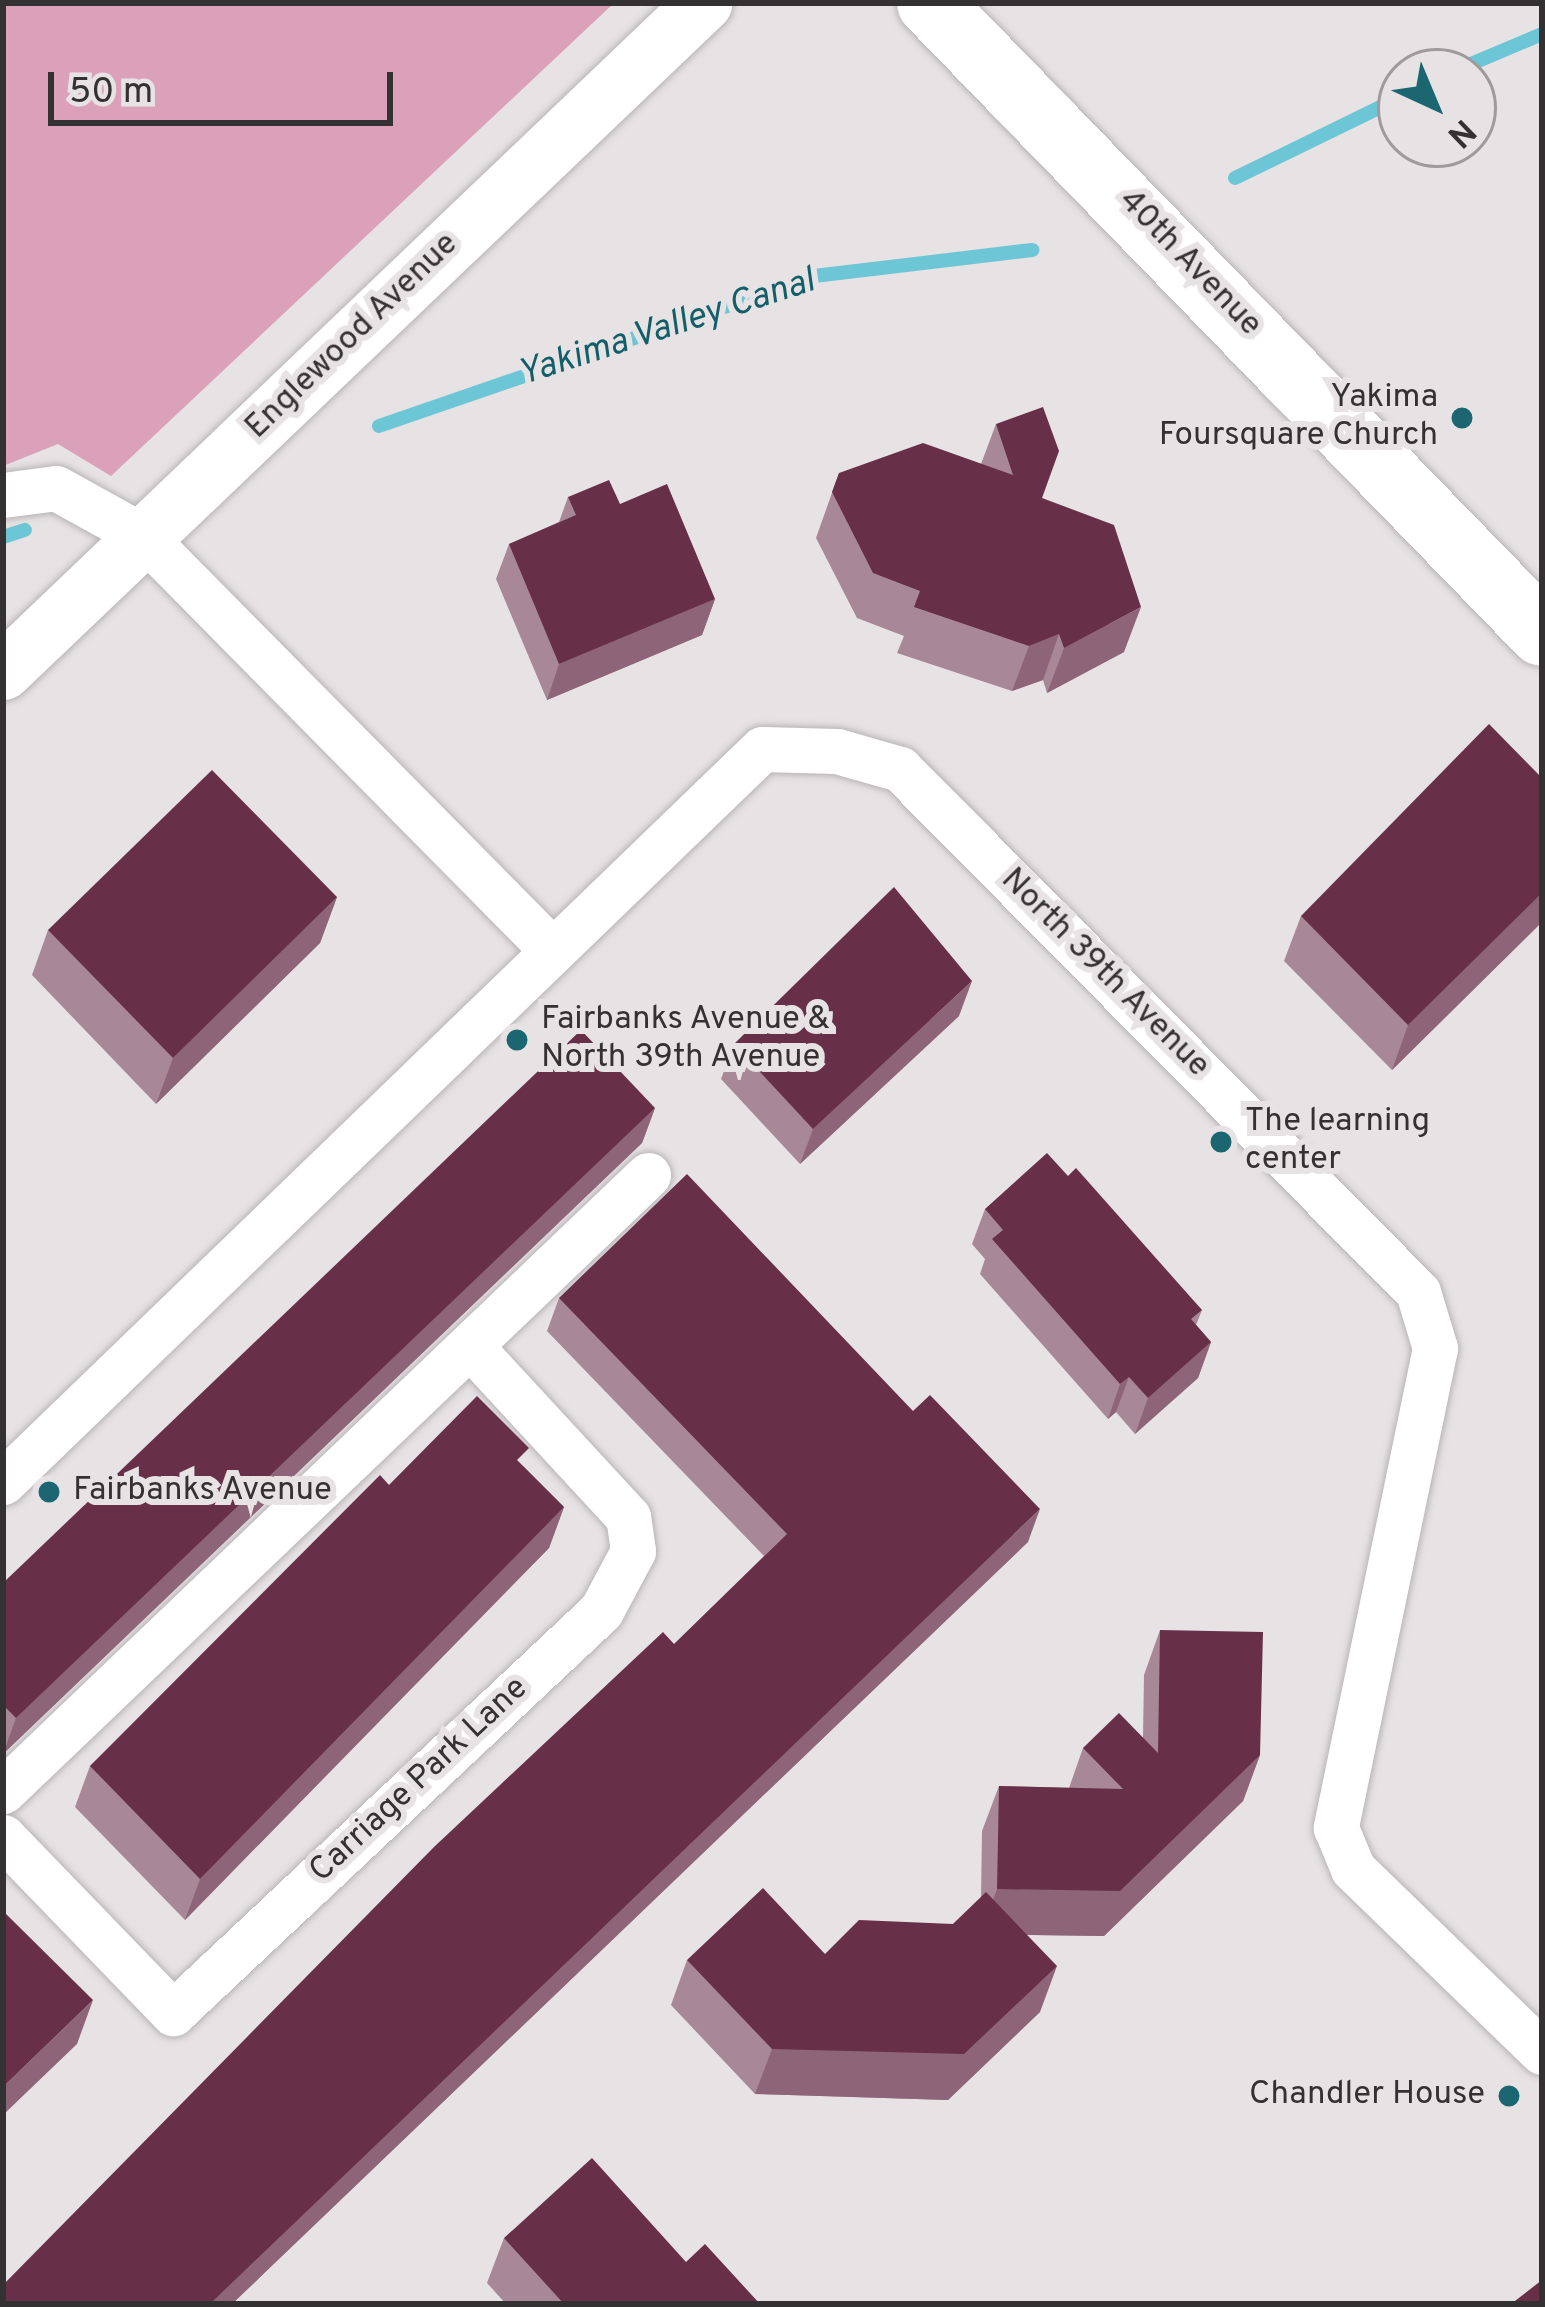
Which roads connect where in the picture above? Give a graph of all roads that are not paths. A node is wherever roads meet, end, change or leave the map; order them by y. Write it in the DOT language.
graph roads {
  1 [pos="703,3"];
  2 [pos="930,3"];
  3 [pos="3,495"];
  4 [pos="143,536"];
  5 [pos="1542,633"];
  6 [pos="3,671"];
  7 [pos="554,951"];
  8 [pos="648,1175"];
  9 [pos="471,1347"];
  10 [pos="3,1482"];
  11 [pos="3,1791"];
  12 [pos="3,1837"];
  13 [pos="1542,2052"];
  1 -- 4 [label="street, Englewood Avenue"];
  2 -- 5 [label="main road, 40th Avenue"];
  3 -- 4 [label="street"];
  4 -- 6 [label="street, Englewood Avenue"];
  4 -- 7 [label="street"];
  7 -- 10 [label="street"];
  7 -- 13 [label="street, North 39th Avenue"];
  8 -- 9 [label="street"];
  9 -- 11 [label="street"];
  9 -- 12 [label="street, Carriage Park Lane"];
}
